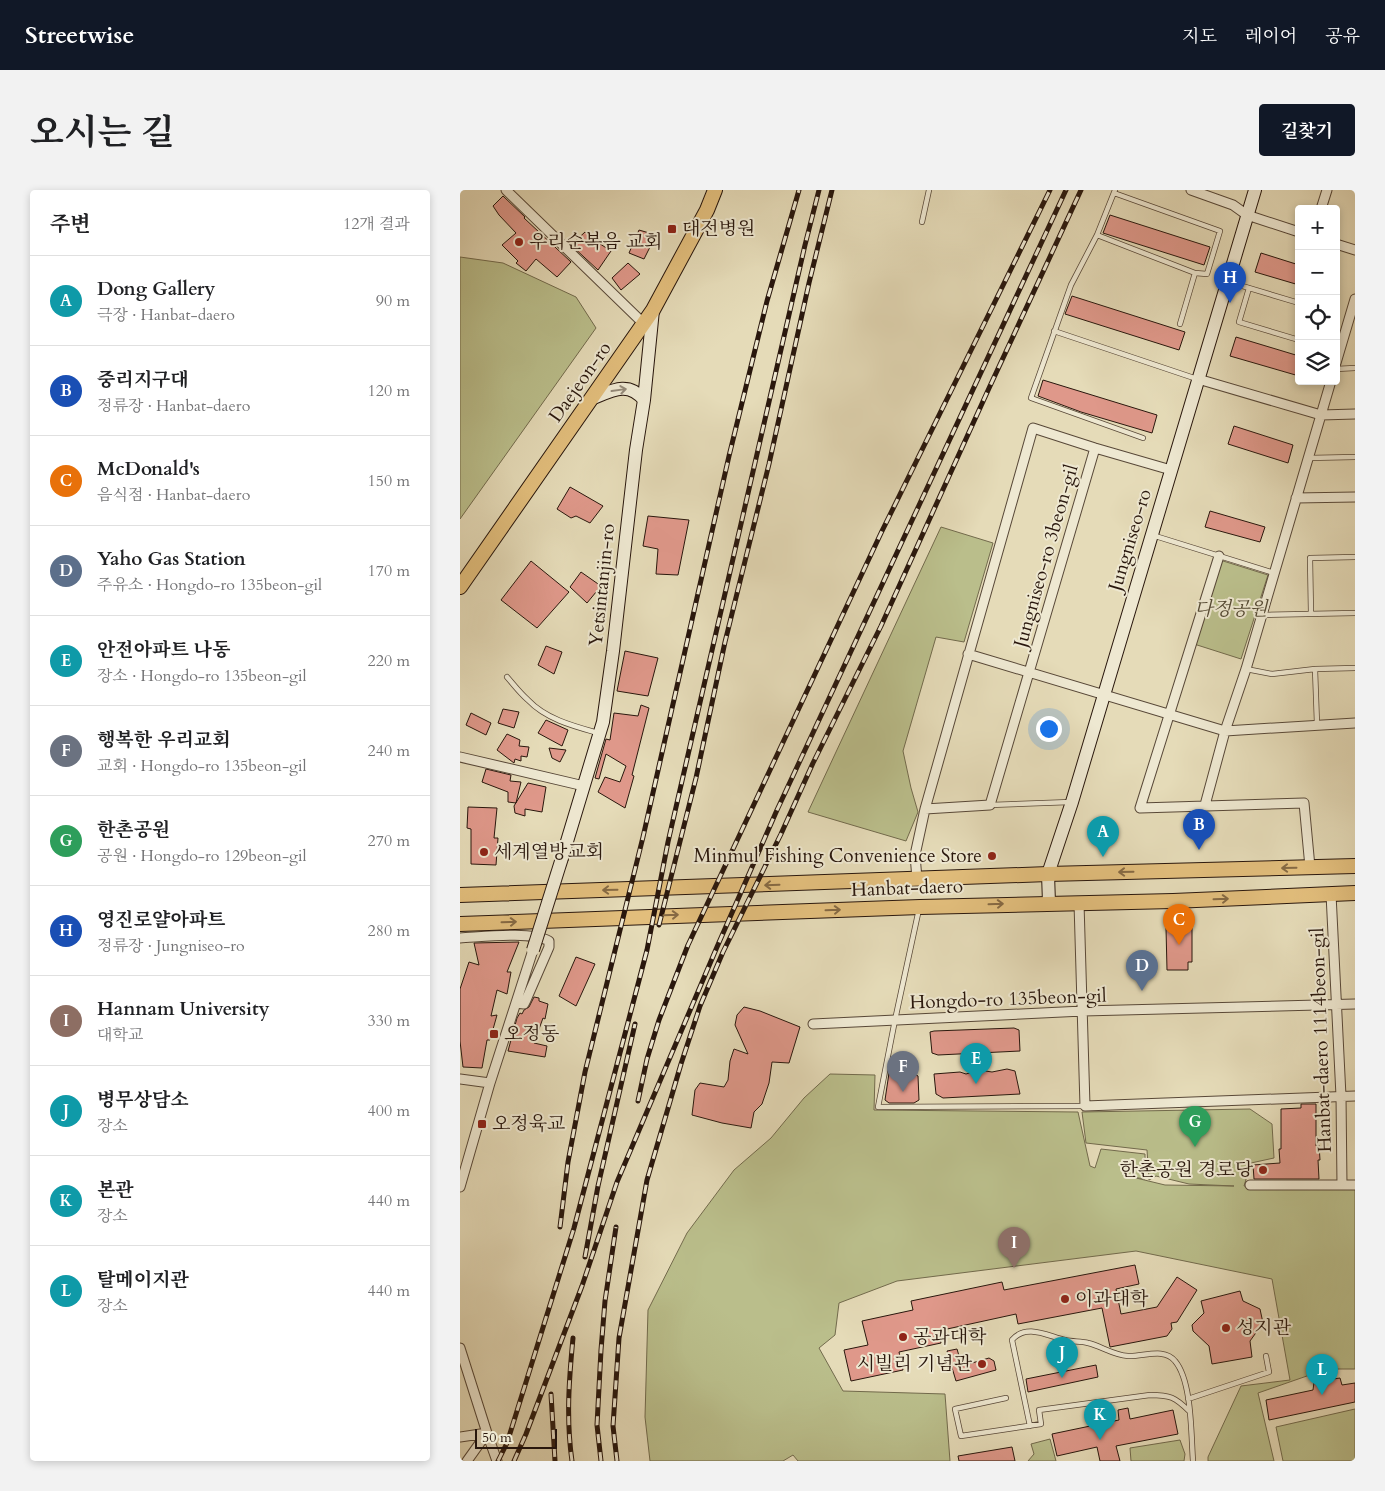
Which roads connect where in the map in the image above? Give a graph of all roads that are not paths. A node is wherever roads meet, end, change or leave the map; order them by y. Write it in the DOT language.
graph roads {
  1 [pos="506,190"];
  2 [pos="715,190"];
  3 [pos="929,190"];
  4 [pos="1192,190"];
  5 [pos="1255,190"];
  6 [pos="1327,190"];
  7 [pos="1114,192"];
  8 [pos="1323,205"];
  9 [pos="1247,216"];
  10 [pos="922,222"];
  11 [pos="1295,231"];
  12 [pos="1097,235"];
  13 [pos="1340,245"];
  14 [pos="1355,250"];
  15 [pos="1195,273"];
  16 [pos="1227,282"];
  17 [pos="1249,288"];
  18 [pos="1355,299"];
  19 [pos="1295,302"];
  20 [pos="653,310"];
  21 [pos="1352,322"];
  22 [pos="643,323"];
  23 [pos="1180,324"];
  24 [pos="1054,331"];
  25 [pos="1295,339"];
  26 [pos="1340,353"];
  27 [pos="1355,368"];
  28 [pos="1340,369"];
  29 [pos="1198,380"];
  30 [pos="1330,385"];
  31 [pos="591,399"];
  32 [pos="644,400"];
  33 [pos="1355,414"];
  34 [pos="1321,415"];
  35 [pos="1143,438"];
  36 [pos="1095,448"];
  37 [pos="1355,457"];
  38 [pos="1308,458"];
  39 [pos="1170,470"];
  40 [pos="1355,497"];
  41 [pos="1296,498"];
  42 [pos="1151,535"];
  43 [pos="1219,556"];
  44 [pos="1355,557"];
  45 [pos="1274,573"];
  46 [pos="460,587"];
  47 [pos="1355,613"];
  48 [pos="1311,614"];
  49 [pos="1262,615"];
  50 [pos="968,654"];
  51 [pos="1355,668"];
  52 [pos="1246,669"];
  53 [pos="1315,669"];
  54 [pos="1028,673"];
  55 [pos="507,677"];
  56 [pos="1103,695"];
  57 [pos="1169,713"];
  58 [pos="1355,723"];
  59 [pos="1317,724"];
  60 [pos="1225,731"];
  61 [pos="599,733"];
  62 [pos="460,757"];
  63 [pos="584,786"];
  64 [pos="1072,802"];
  65 [pos="990,805"];
  66 [pos="1204,805"];
  67 [pos="925,809"];
  68 [pos="1355,866"];
  69 [pos="1310,867"];
  70 [pos="1048,874"];
  71 [pos="917,880"];
  72 [pos="1355,893"];
  73 [pos="1331,894"];
  74 [pos="460,895"];
  75 [pos="1049,903"];
  76 [pos="1079,903"];
  77 [pos="920,907"];
  78 [pos="460,924"];
  79 [pos="460,938"];
  80 [pos="533,950"];
  81 [pos="516,1002"];
  82 [pos="1355,1004"];
  83 [pos="1336,1005"];
  84 [pos="1083,1011"];
  85 [pos="895,1020"];
  86 [pos="813,1024"];
  87 [pos="460,1078"];
  88 [pos="490,1083"];
  89 [pos="1340,1096"];
  90 [pos="1355,1096"];
  91 [pos="1085,1106"];
  92 [pos="1250,1185"];
  93 [pos="1342,1185"];
  94 [pos="1355,1185"];
  95 [pos="460,1187"];
  96 [pos="460,1348"];
  97 [pos="1266,1356"];
  98 [pos="1006,1398"];
  99 [pos="1188,1399"];
  100 [pos="1190,1412"];
  101 [pos="1030,1426"];
  102 [pos="487,1433"];
  103 [pos="460,1437"];
  104 [pos="467,1461"];
  105 [pos="497,1461"];
  106 [pos="1192,1461"];
  1 -- 22 [label="street"];
  2 -- 20 [label="main road, Daejeon-ro"];
  3 -- 10 [label="lane"];
  4 -- 9 [label="street"];
  5 -- 9 [label="main road, Jungniseo-ro"];
  6 -- 8 [label="street"];
  7 -- 12 [label="lane"];
  7 -- 15 [label="lane"];
  9 -- 11 [label="street"];
  9 -- 16 [label="main road, Jungniseo-ro"];
  12 -- 15 [label="lane"];
  12 -- 24 [label="lane"];
  13 -- 14 [label="street"];
  15 -- 23 [label="lane"];
  16 -- 17 [label="lane"];
  16 -- 29 [label="main road, Jungniseo-ro"];
  17 -- 19 [label="lane"];
  17 -- 25 [label="lane"];
  18 -- 21 [label="street"];
  20 -- 22 [label="main road, Daejeon-ro"];
  20 -- 32 [label="main road, Yetsintanjin-ro"];
  21 -- 26 [label="street"];
  22 -- 31 [label="main road, Daejeon-ro"];
  24 -- 29 [label="lane"];
  24 -- 35 [label="lane"];
  27 -- 28 [label="lane"];
  29 -- 34 [label="street"];
  29 -- 39 [label="main road, Jungniseo-ro"];
  30 -- 34 [label="street"];
  31 -- 32 [label="main road, one-way"];
  31 -- 46 [label="main road, Daejeon-ro"];
  32 -- 61 [label="main road, Yetsintanjin-ro"];
  33 -- 34 [label="street"];
  34 -- 38 [label="street"];
  36 -- 39 [label="street"];
  36 -- 50 [label="street"];
  36 -- 54 [label="street, Jungniseo-ro 3beon-gil"];
  37 -- 38 [label="lane"];
  38 -- 41 [label="street"];
  39 -- 42 [label="main road, Jungniseo-ro"];
  40 -- 41 [label="street"];
  41 -- 45 [label="street"];
  42 -- 43 [label="lane"];
  42 -- 56 [label="main road, Jungniseo-ro"];
  43 -- 45 [label="lane"];
  43 -- 57 [label="street"];
  44 -- 48 [label="lane"];
  45 -- 49 [label="street"];
  47 -- 48 [label="lane"];
  48 -- 49 [label="lane"];
  49 -- 52 [label="street"];
  50 -- 54 [label="street"];
  50 -- 67 [label="street"];
  51 -- 53 [label="lane"];
  52 -- 53 [label="lane"];
  52 -- 60 [label="street"];
  53 -- 59 [label="lane"];
  54 -- 56 [label="street, Jungniseo-ro 3beon-gil"];
  54 -- 65 [label="street, Jungniseo-ro 3beon-gil"];
  55 -- 61 [label="lane"];
  56 -- 57 [label="street, Jungniseo-ro 3beon-gil"];
  56 -- 64 [label="main road, Jungniseo-ro"];
  57 -- 60 [label="street, Jungniseo-ro 3beon-gil"];
  57 -- 66 [label="street"];
  58 -- 59 [label="street"];
  59 -- 60 [label="street"];
  60 -- 66 [label="street"];
  61 -- 63 [label="main road, Yetsintanjin-ro"];
  62 -- 63 [label="street"];
  63 -- 80 [label="main road, Yetsintanjin-ro, bridge"];
  64 -- 65 [label="lane"];
  64 -- 70 [label="main road, Jungniseo-ro"];
  65 -- 67 [label="street"];
  66 -- 69 [label="street"];
  67 -- 71 [label="street"];
  68 -- 69 [label="main road, Hanbat-daero"];
  69 -- 70 [label="main road, Hanbat-daero, one-way"];
  70 -- 71 [label="main road, Hanbat-daero"];
  70 -- 75 [label="main road, Jungniseo-ro"];
  71 -- 74 [label="main road, Hanbat-daero, one-way"];
  72 -- 73 [label="main road, Hanbat-daero"];
  76 -- 73 [label="main road, Hanbat-daero, one-way"];
  73 -- 83 [label="street, Hanbat-daero 1114beon-gil"];
  75 -- 76 [label="main road, Hanbat-daero"];
  77 -- 75 [label="main road, Hanbat-daero, one-way"];
  76 -- 84 [label="street"];
  78 -- 77 [label="main road, Hanbat-daero, one-way"];
  77 -- 85 [label="lane"];
  79 -- 81 [label="street"];
  80 -- 81 [label="street"];
  81 -- 88 [label="street"];
  82 -- 83 [label="street, Hongdo-ro 135beon-gil"];
  83 -- 84 [label="street, Hongdo-ro 135beon-gil"];
  83 -- 89 [label="street, Hanbat-daero 1114beon-gil"];
  84 -- 85 [label="street, Hongdo-ro 135beon-gil"];
  84 -- 91 [label="street"];
  85 -- 86 [label="street, Hongdo-ro 135beon-gil"];
  85 -- 91 [label="lane"];
  87 -- 88 [label="street"];
  88 -- 95 [label="street"];
  89 -- 90 [label="street"];
  89 -- 91 [label="street"];
  89 -- 93 [label="street, Hanbat-daero 1114beon-gil"];
  92 -- 93 [label="street"];
  93 -- 94 [label="street"];
  96 -- 102 [label="street"];
  97 -- 99 [label="lane"];
  98 -- 101 [label="lane"];
  99 -- 100 [label="lane"];
  99 -- 101 [label="lane"];
  100 -- 101 [label="lane"];
  100 -- 106 [label="lane"];
  102 -- 103 [label="street"];
  102 -- 104 [label="street"];
  102 -- 105 [label="street"];
}
